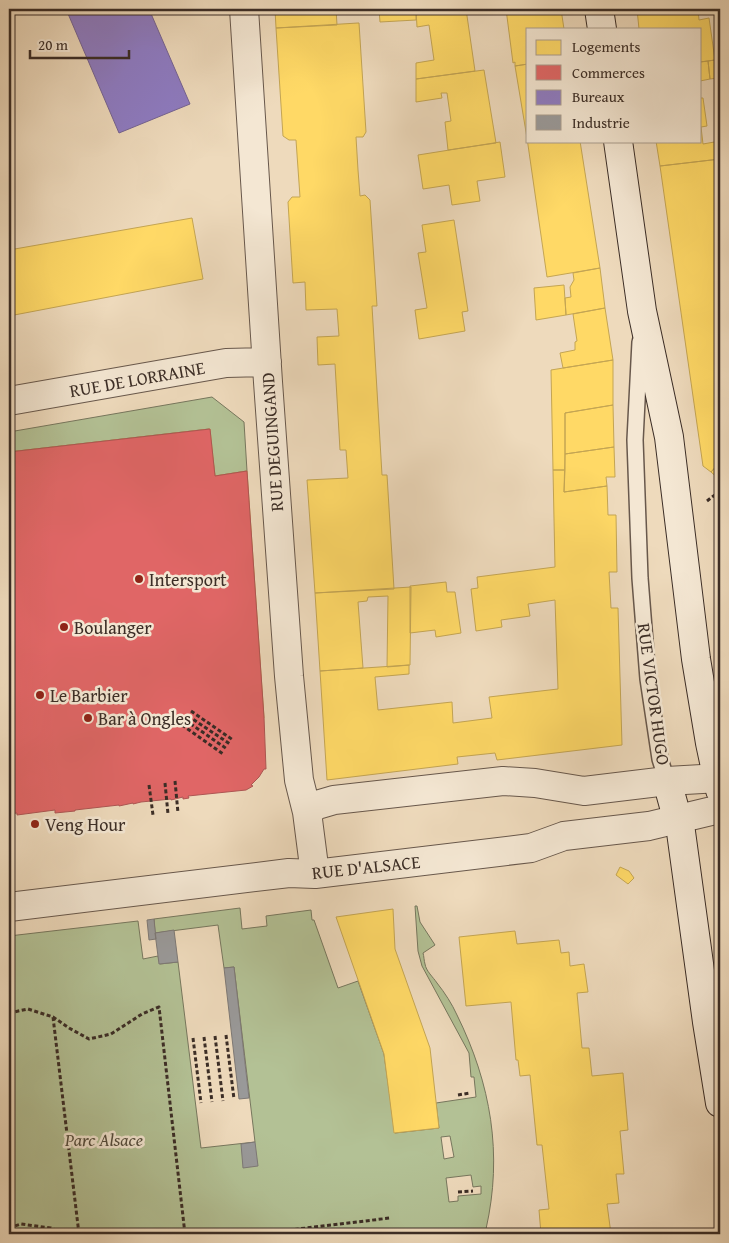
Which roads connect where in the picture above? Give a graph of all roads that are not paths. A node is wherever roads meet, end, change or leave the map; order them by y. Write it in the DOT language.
graph roads {
  1 [pos="244,9"];
  2 [pos="599,9"];
  3 [pos="602,28"];
  4 [pos="618,142"];
  5 [pos="642,311"];
  6 [pos="266,362"];
  7 [pos="9,402"];
  8 [pos="667,781"];
  9 [pos="719,782"];
  10 [pos="720,809"];
  11 [pos="306,812"];
  12 [pos="678,819"];
  13 [pos="315,874"];
  14 [pos="9,907"];
  15 [pos="720,1103"];
  1 -- 6 [label="street, RUE DEGUINGAND"];
  2 -- 3 [label="street"];
  4 -- 5 [label="street, RUE VICTOR HUGO"];
  5 -- 8 [label="lane, RUE VICTOR HUGO"];
  5 -- 9 [label="street, RUE VICTOR HUGO"];
  6 -- 7 [label="street, RUE DE LORRAINE"];
  6 -- 11 [label="street, RUE DEGUINGAND"];
  8 -- 9 [label="street"];
  8 -- 11 [label="street"];
  8 -- 12 [label="street, RUE VICTOR HUGO"];
  10 -- 12 [label="street, RUE D'ALSACE"];
  11 -- 13 [label="street, RUE DEGUINGAND"];
  12 -- 13 [label="street, RUE D'ALSACE"];
  12 -- 15 [label="street, RUE VICTOR HUGO"];
  13 -- 14 [label="street, RUE D'ALSACE"];
}
